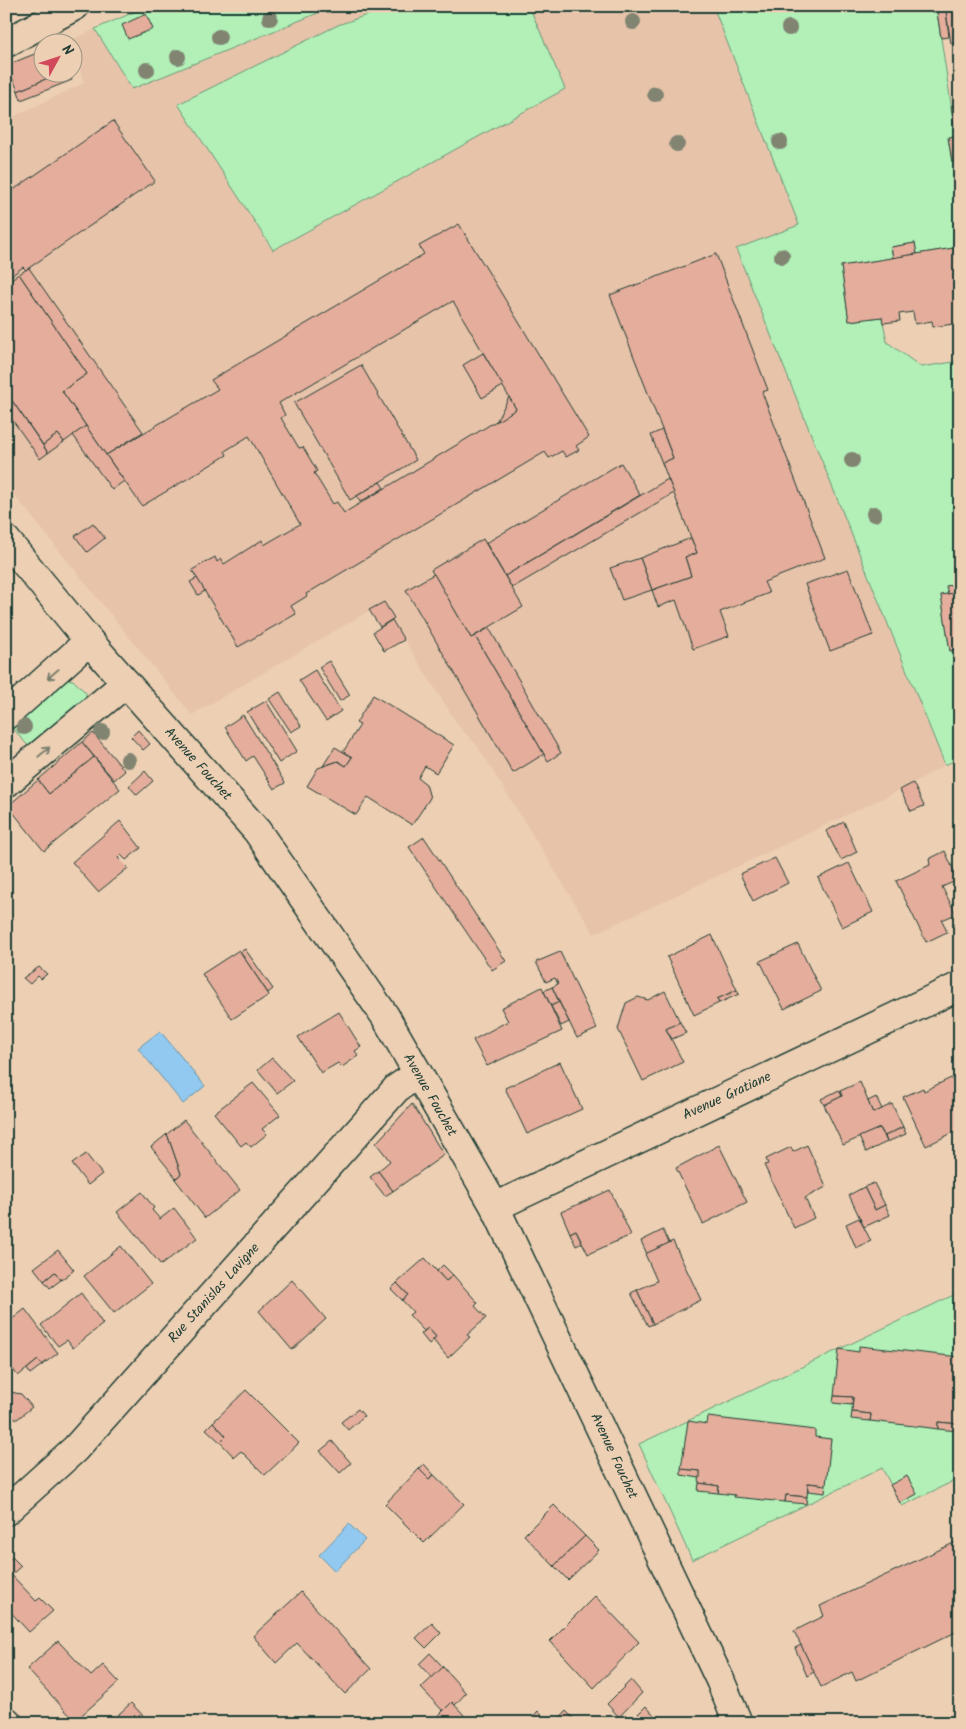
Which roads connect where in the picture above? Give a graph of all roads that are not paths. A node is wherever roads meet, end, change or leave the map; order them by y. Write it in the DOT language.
graph roads {
  1 [pos="74,6"];
  2 [pos="6,43"];
  3 [pos="6,540"];
  4 [pos="90,642"];
  5 [pos="126,683"];
  6 [pos="6,715"];
  7 [pos="6,783"];
  8 [pos="960,986"];
  9 [pos="418,1074"];
  10 [pos="495,1207"];
  11 [pos="6,1511"];
  12 [pos="738,1723"];
  1 -- 2 [label="street"];
  3 -- 4 [label="street, Avenue Fouchet"];
  4 -- 5 [label="street, Avenue Fouchet"];
  4 -- 6 [label="street, one-way"];
  7 -- 5 [label="street, one-way"];
  5 -- 9 [label="street, Avenue Fouchet"];
  8 -- 10 [label="street, Avenue Gratiane"];
  9 -- 10 [label="street, Avenue Fouchet"];
  9 -- 11 [label="street, Rue Stanislas Lavigne"];
  10 -- 12 [label="street, Avenue Fouchet"];
}
